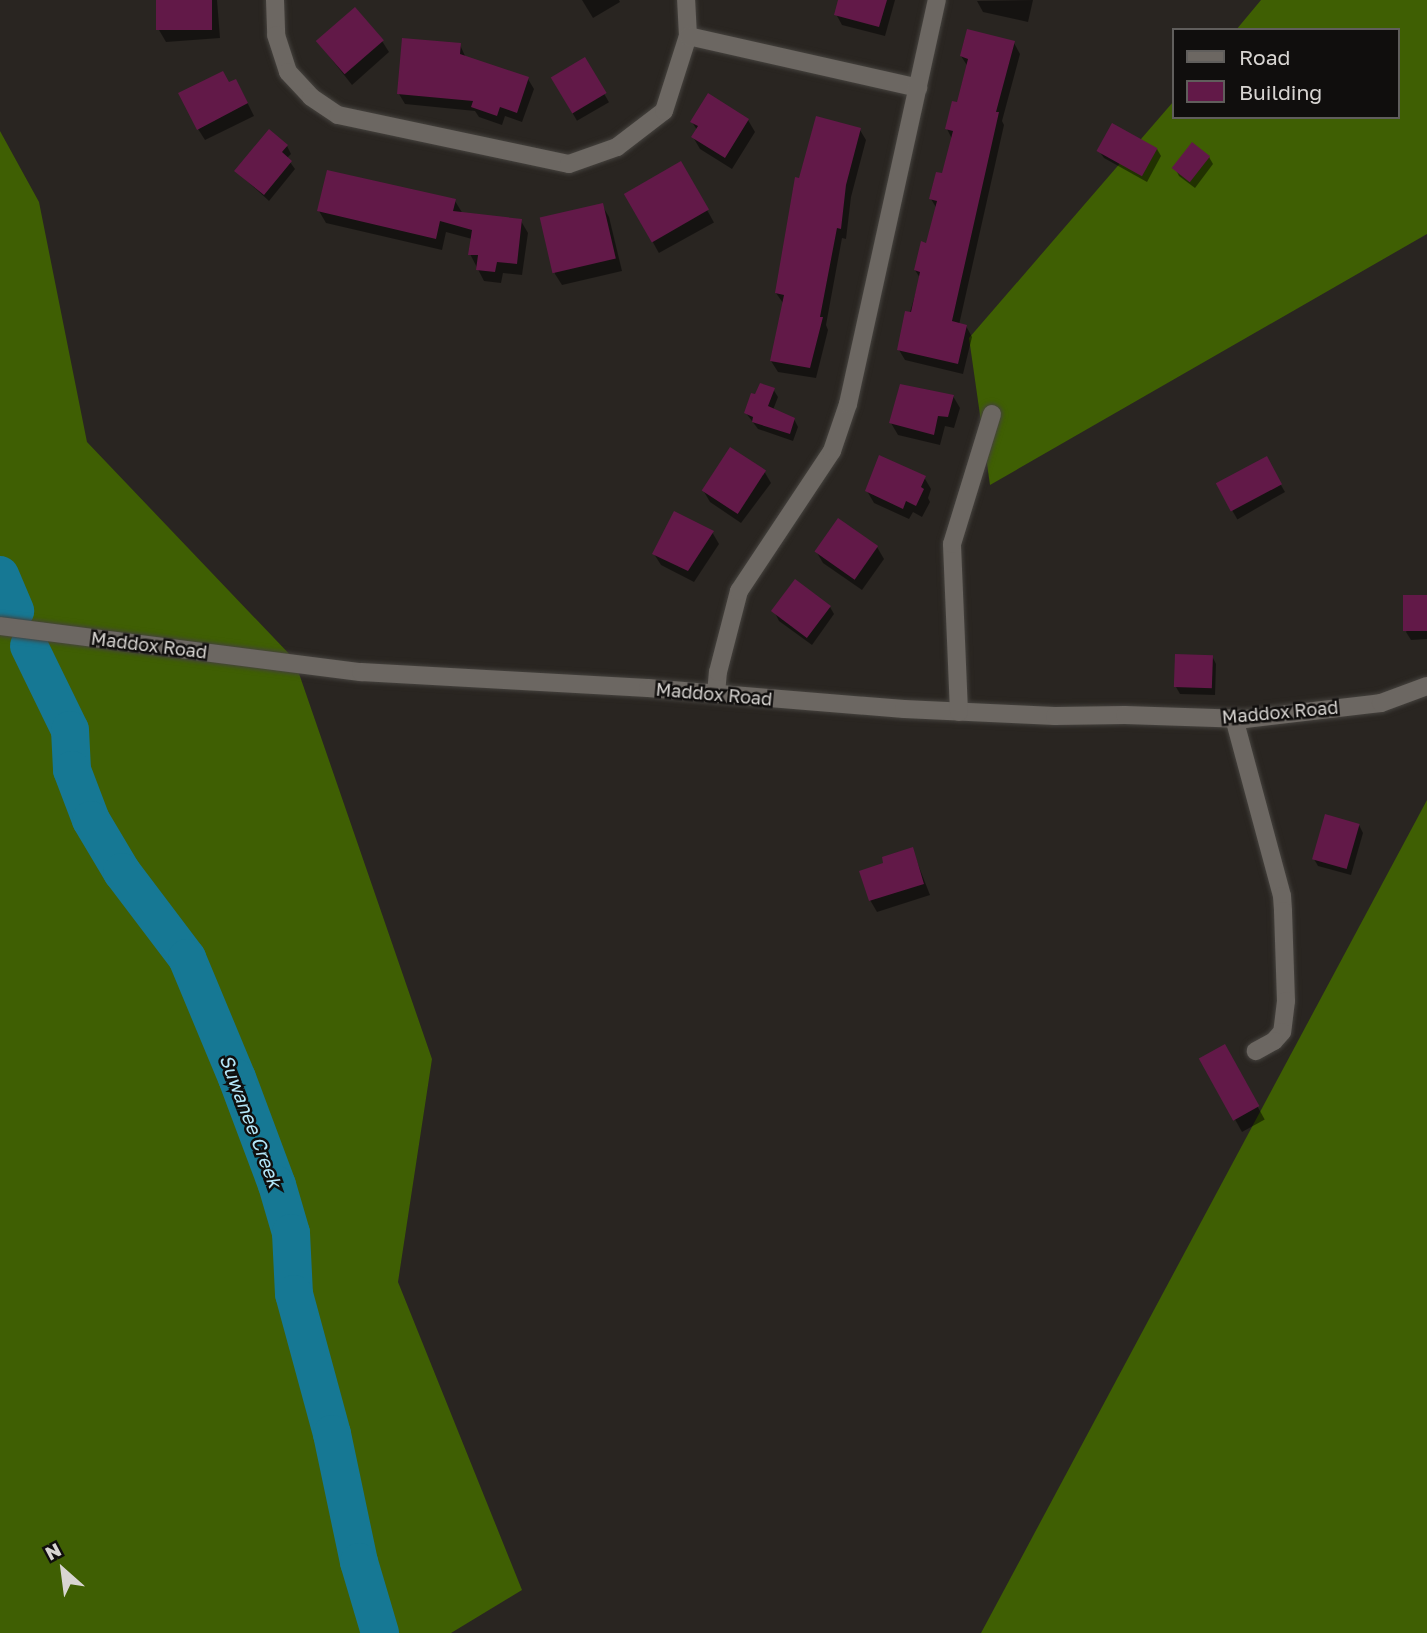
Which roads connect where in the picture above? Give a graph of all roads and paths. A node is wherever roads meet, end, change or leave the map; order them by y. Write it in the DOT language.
graph roads {
  1 [pos="275,0"];
  2 [pos="686,0"];
  3 [pos="937,0"];
  4 [pos="688,36"];
  5 [pos="918,88"];
  6 [pos="992,414"];
  7 [pos="0,626"];
  8 [pos="1427,686"];
  9 [pos="716,694"];
  10 [pos="959,712"];
  11 [pos="1234,718"];
  12 [pos="1256,1051"];
  1 -- 4 [label="street"];
  2 -- 4 [label="street"];
  3 -- 5 [label="street"];
  4 -- 5 [label="street"];
  5 -- 9 [label="street"];
  6 -- 10 [label="street"];
  7 -- 9 [label="street, Maddox Road"];
  8 -- 11 [label="street, Maddox Road"];
  9 -- 10 [label="street, Maddox Road"];
  10 -- 11 [label="street, Maddox Road"];
  11 -- 12 [label="street"];
}
